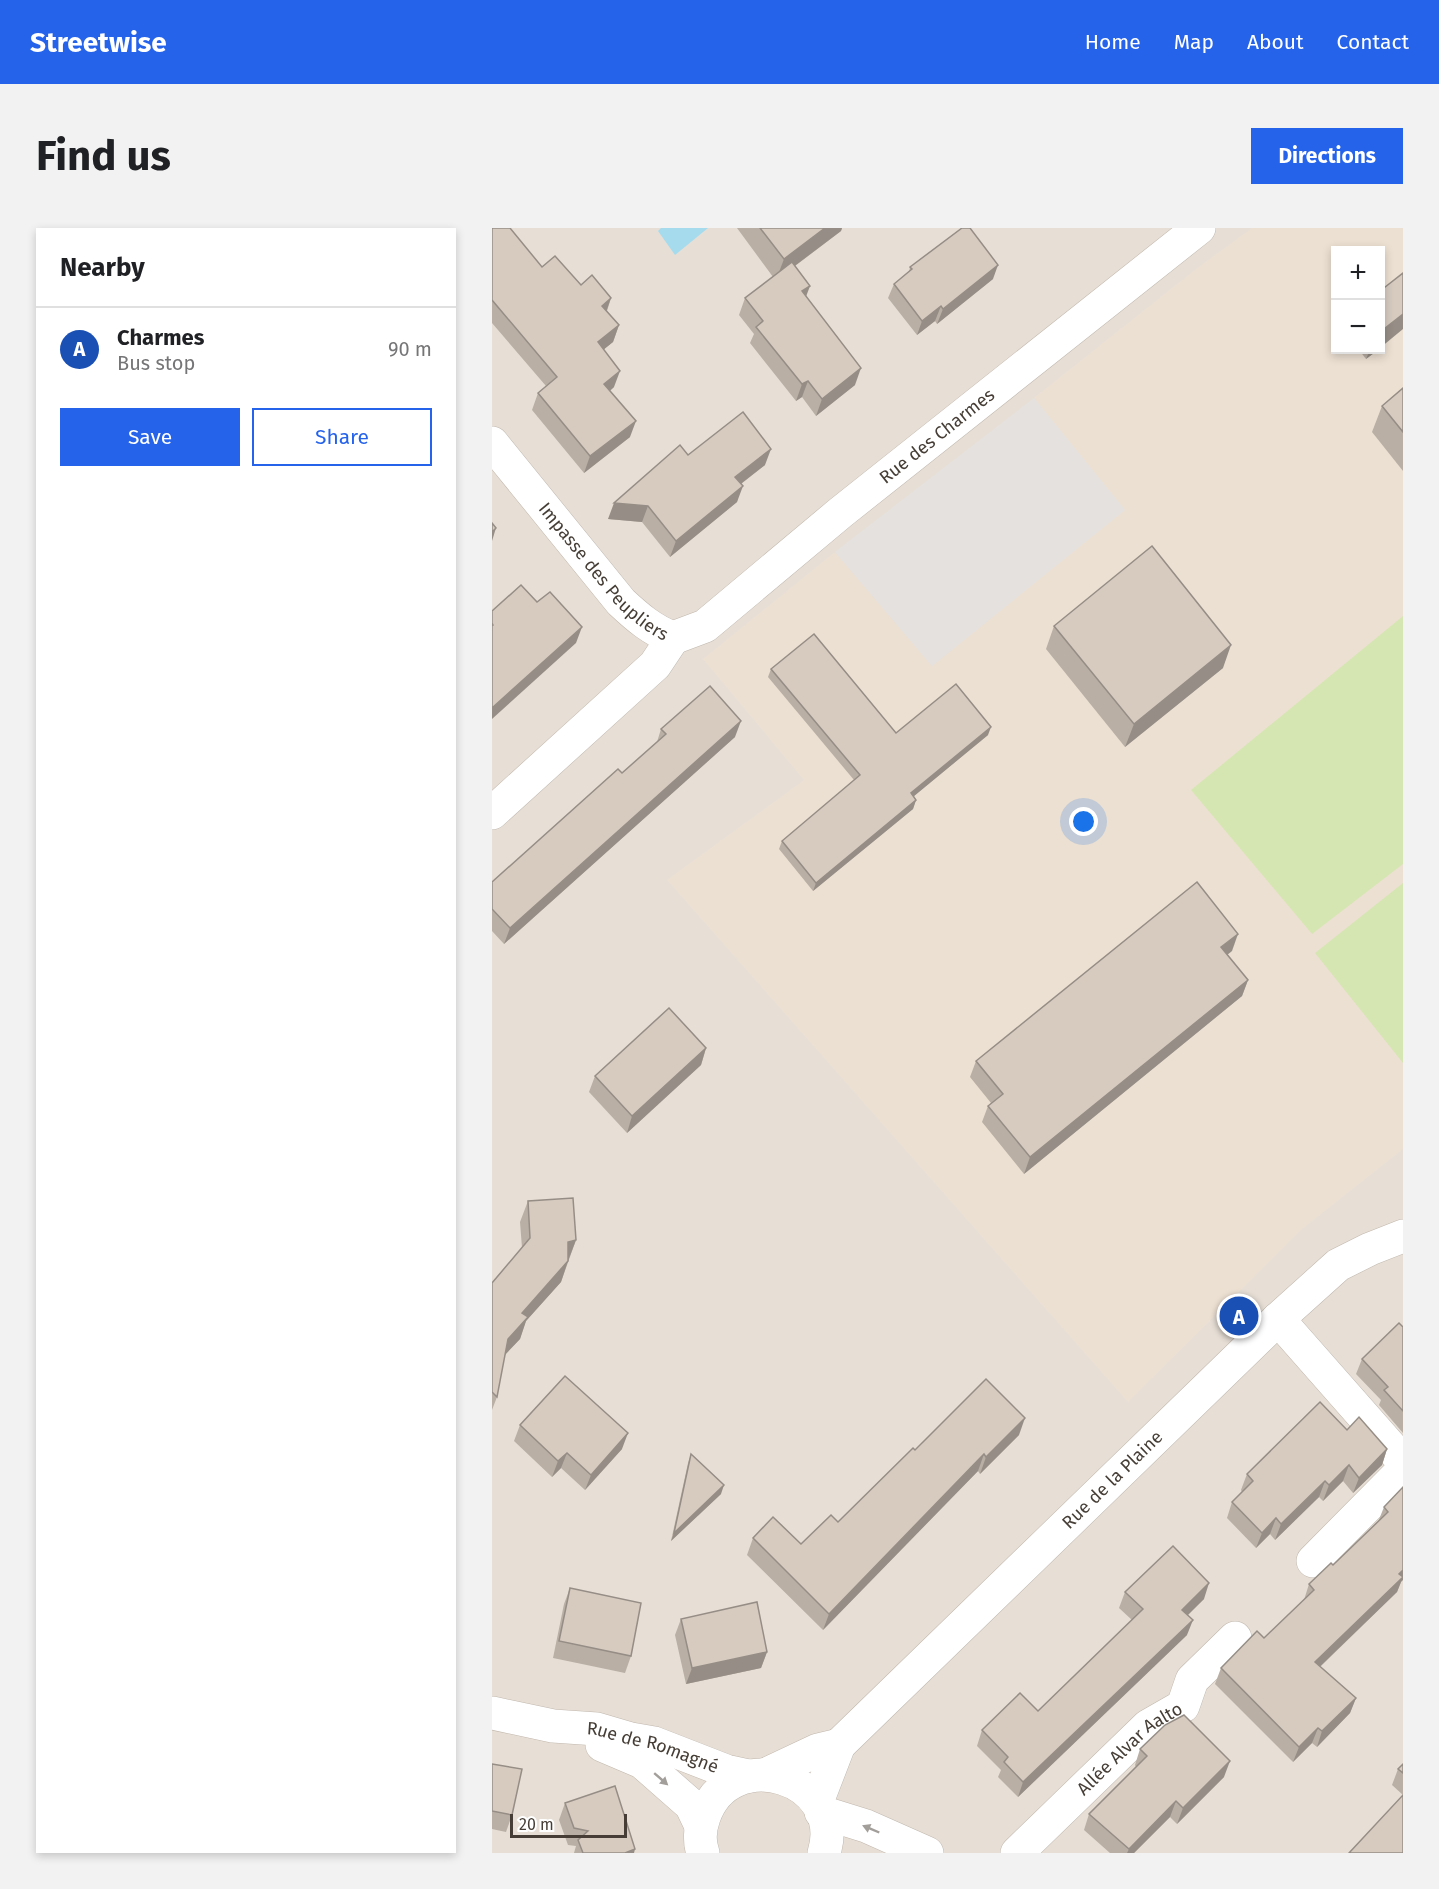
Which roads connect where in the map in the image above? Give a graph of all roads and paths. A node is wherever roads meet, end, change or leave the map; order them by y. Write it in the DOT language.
graph roads {
  1 [pos="1199,228"];
  2 [pos="492,443"];
  3 [pos="673,638"];
  4 [pos="492,813"];
  5 [pos="1403,1236"];
  6 [pos="1278,1319"];
  7 [pos="1403,1461"];
  8 [pos="1403,1470"];
  9 [pos="1313,1561"];
  10 [pos="1234,1638"];
  11 [pos="492,1713"];
  12 [pos="553,1726"];
  13 [pos="839,1745"];
  14 [pos="758,1775"];
  15 [pos="819,1807"];
  16 [pos="701,1845"];
  17 [pos="912,1852"];
  18 [pos="824,1853"];
  19 [pos="1017,1853"];
  1 -- 3 [label="street, Rue des Charmes"];
  2 -- 3 [label="street, Impasse des Peupliers"];
  3 -- 4 [label="street, Impasse des Peupliers"];
  5 -- 6 [label="street, Rue de la Plaine"];
  6 -- 7 [label="street"];
  6 -- 13 [label="street, Rue de la Plaine"];
  8 -- 9 [label="street"];
  10 -- 19 [label="street, Allée Alvar Aalto"];
  11 -- 12 [label="street, Rue de Romagné"];
  12 -- 14 [label="street, Rue de Romagné"];
  12 -- 16 [label="street, Rue de Romagné, one-way"];
  13 -- 14 [label="street, Rue de la Plaine"];
  13 -- 15 [label="street, Rue de la Plaine"];
  14 -- 15 [label="street, Rue de Romagné"];
  14 -- 16 [label="street, Rue de la Plaine"];
  17 -- 15 [label="street, one-way"];
  15 -- 18 [label="street"];
}
